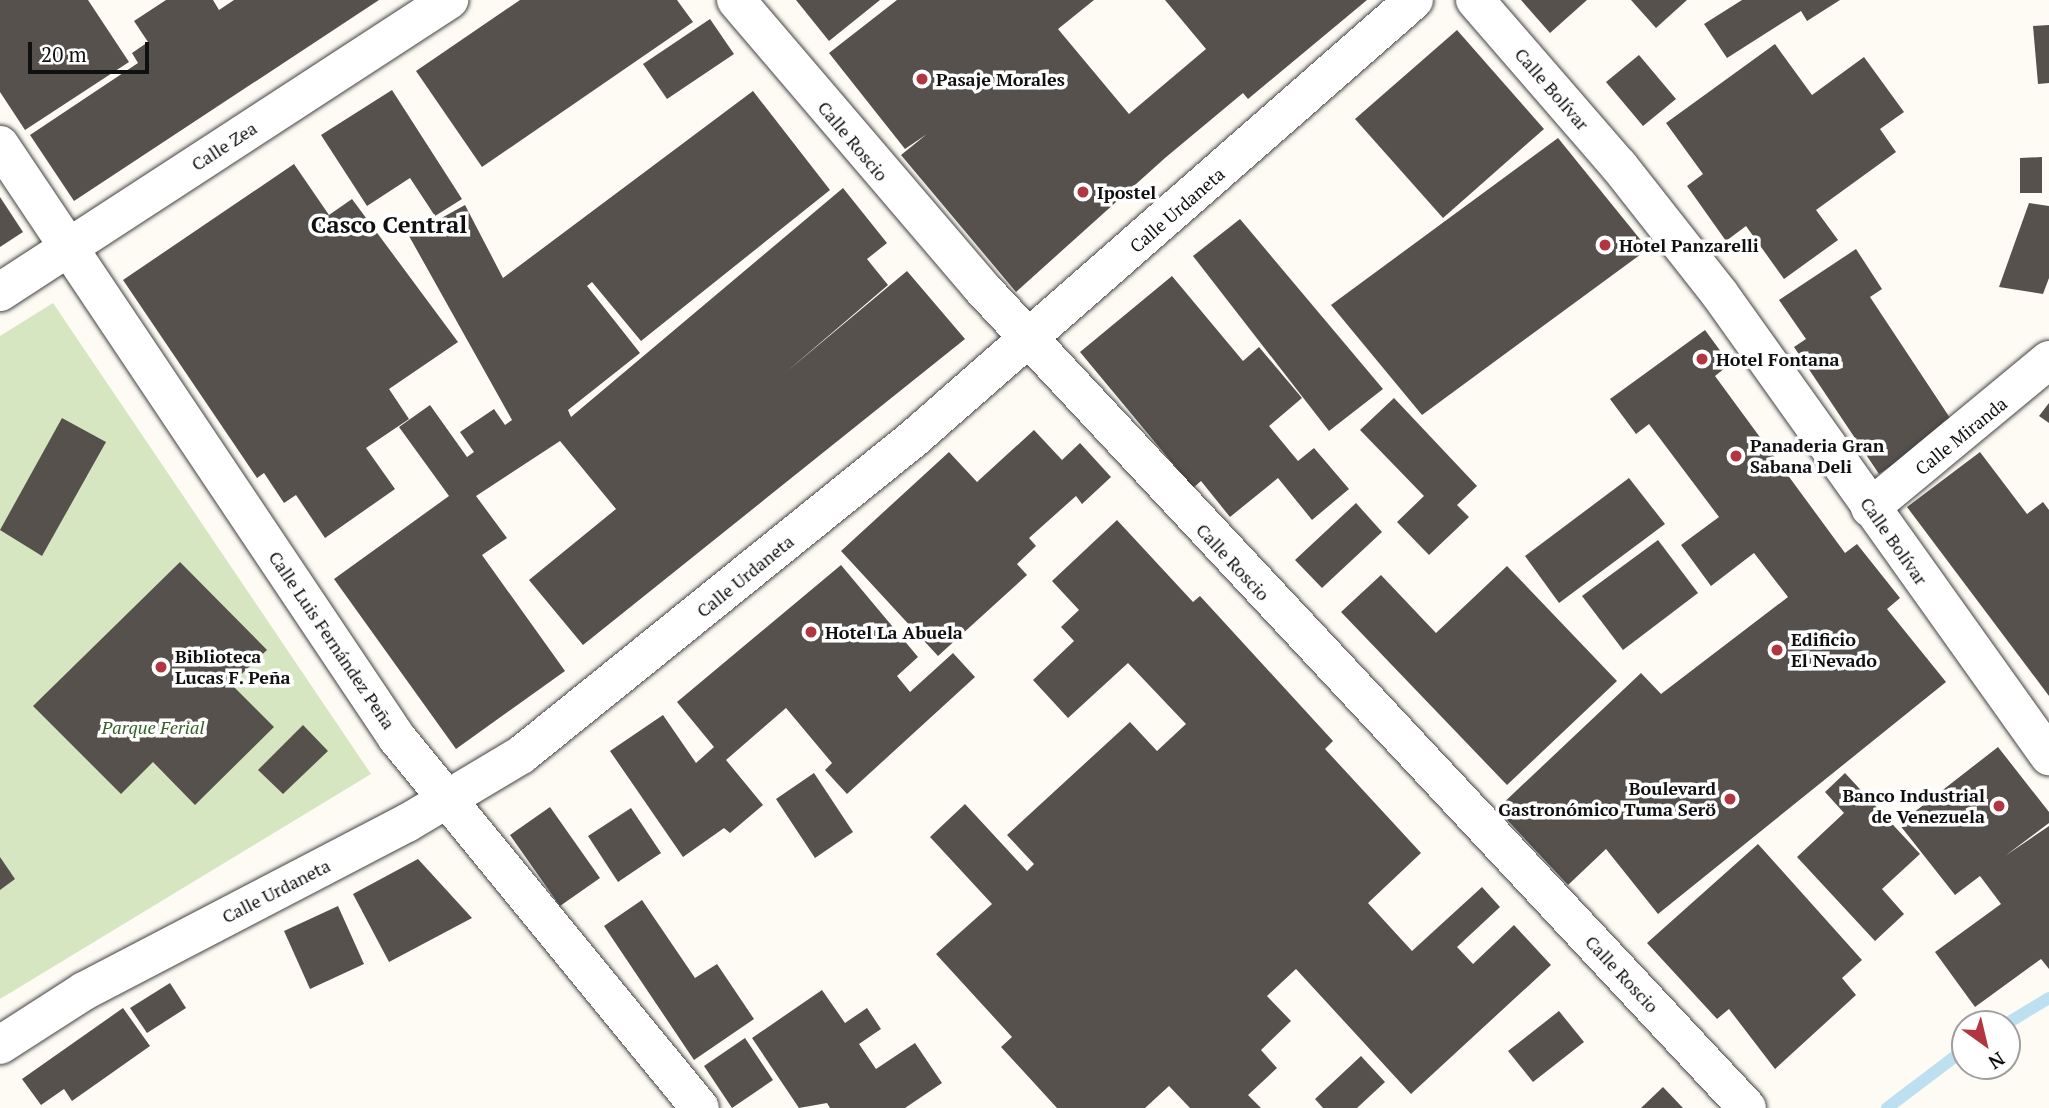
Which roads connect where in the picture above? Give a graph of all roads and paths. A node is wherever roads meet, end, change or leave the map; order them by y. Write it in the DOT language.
graph roads {
  1 [pos="449,0"];
  2 [pos="736,0"];
  3 [pos="1414,0"];
  4 [pos="1475,0"];
  5 [pos="0,145"];
  6 [pos="69,246"];
  7 [pos="0,292"];
  8 [pos="1028,339"];
  9 [pos="2049,360"];
  10 [pos="1870,508"];
  11 [pos="2049,756"];
  12 [pos="448,800"];
  13 [pos="0,1045"];
  14 [pos="700,1108"];
  15 [pos="1747,1108"];
  1 -- 6 [label="street, Calle Zea"];
  2 -- 8 [label="street, Calle Roscio"];
  3 -- 8 [label="street, Calle Urdaneta"];
  4 -- 10 [label="street, Calle Bolívar"];
  5 -- 6 [label="street, Calle Luis Fernández Peña"];
  6 -- 7 [label="street, Calle Zea"];
  6 -- 12 [label="street, Calle Luis Fernández Peña"];
  8 -- 12 [label="street, Calle Urdaneta"];
  8 -- 15 [label="street, Calle Roscio"];
  9 -- 10 [label="street, Calle Miranda"];
  10 -- 11 [label="street, Calle Bolívar"];
  12 -- 13 [label="street, Calle Urdaneta"];
  12 -- 14 [label="street, Calle Luis Fernández Peña"];
}
